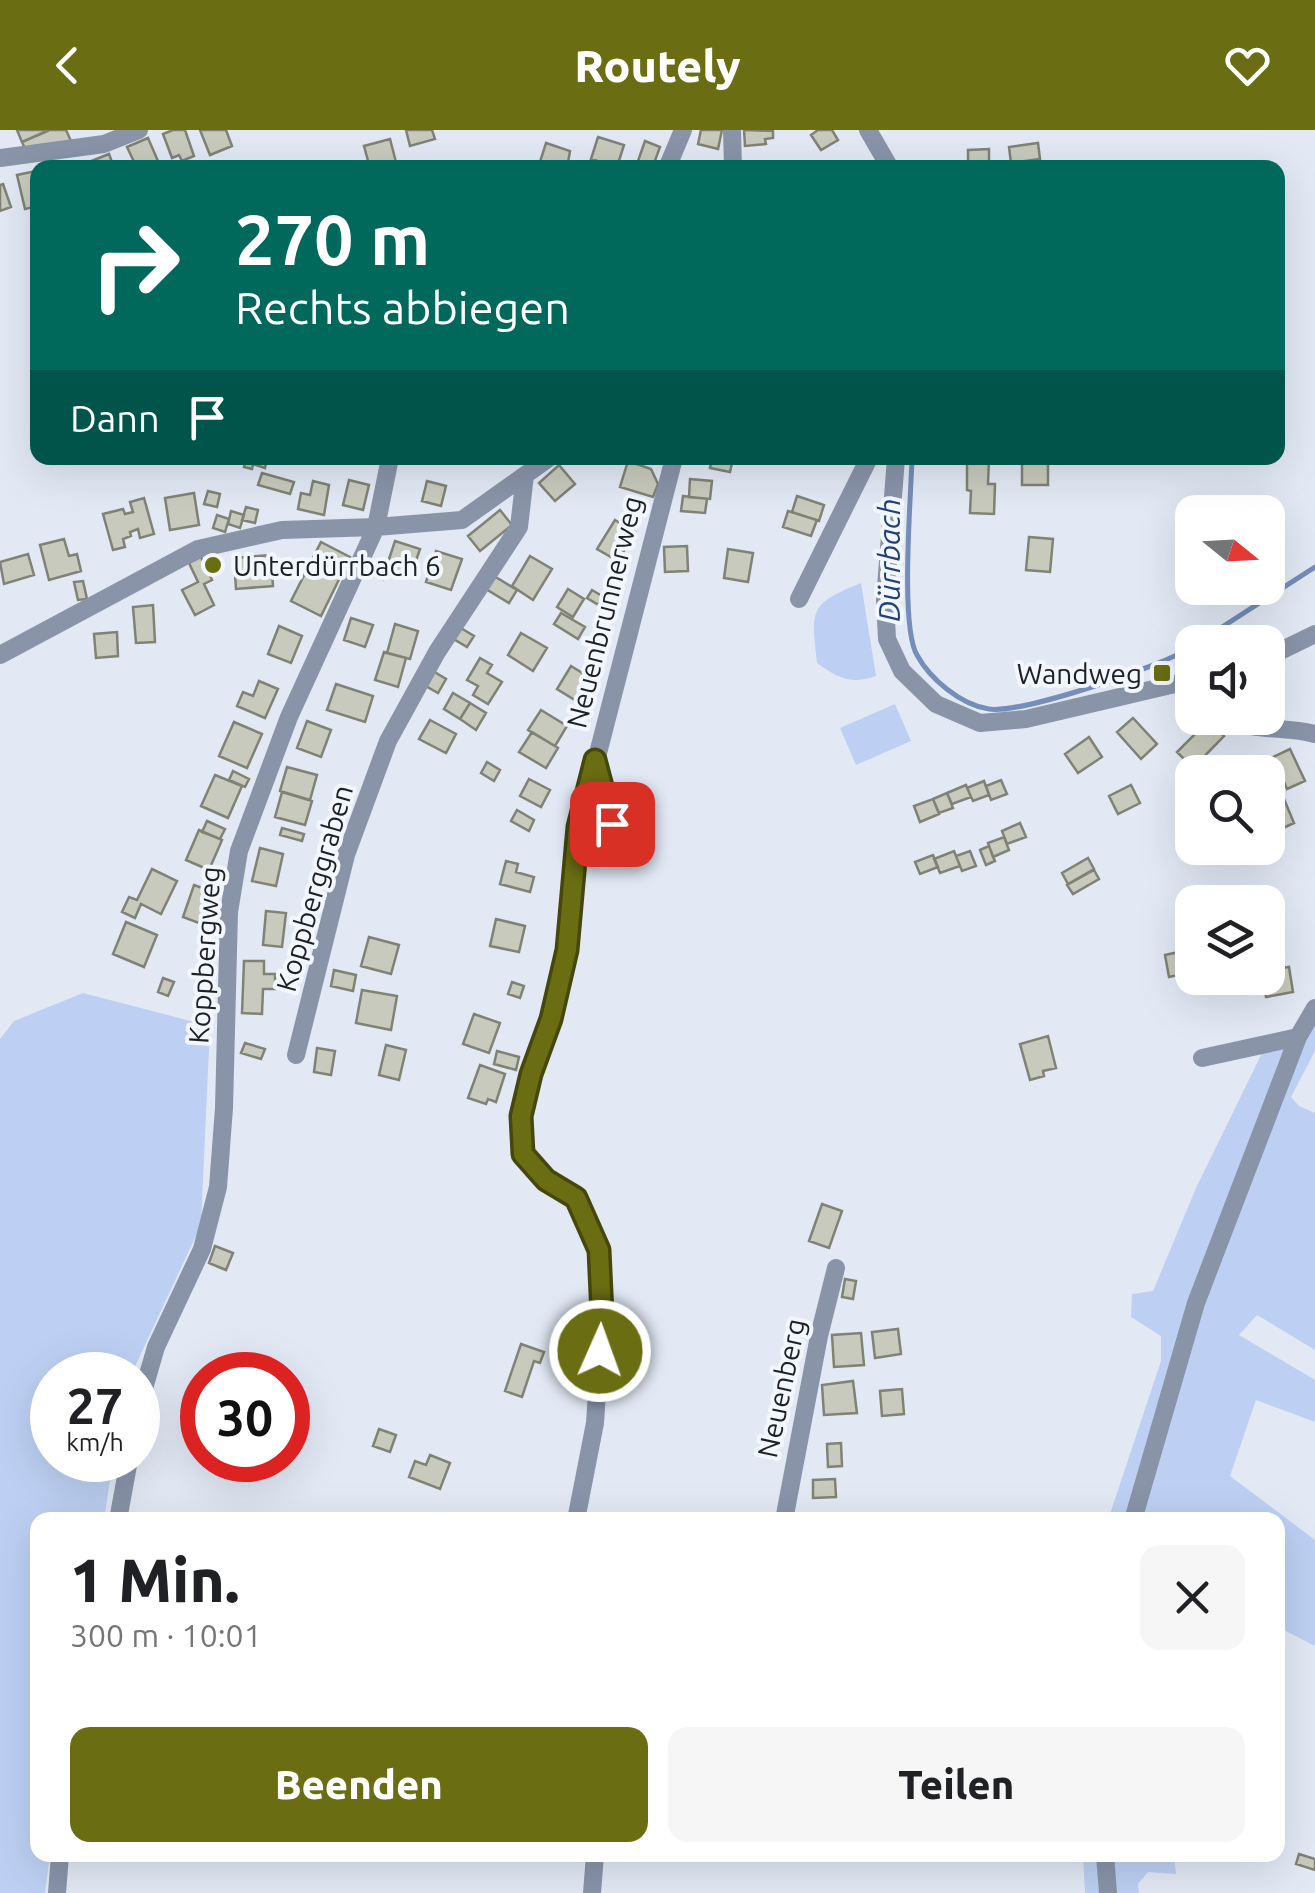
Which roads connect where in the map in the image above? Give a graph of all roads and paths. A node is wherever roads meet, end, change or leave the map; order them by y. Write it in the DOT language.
graph roads {
  1 [pos="139,130"];
  2 [pos="682,130"];
  3 [pos="732,130"];
  4 [pos="868,130"];
  5 [pos="0,158"];
  6 [pos="670,160"];
  7 [pos="733,160"];
  8 [pos="885,160"];
  9 [pos="389,465"];
  10 [pos="539,465"];
  11 [pos="672,465"];
  12 [pos="866,465"];
  13 [pos="895,465"];
  14 [pos="524,476"];
  15 [pos="376,528"];
  16 [pos="799,599"];
  17 [pos="1308,639"];
  18 [pos="1285,649"];
  19 [pos="0,655"];
  20 [pos="1175,690"];
  21 [pos="1285,730"];
  22 [pos="1315,734"];
  23 [pos="595,760"];
  24 [pos="612,824"];
  25 [pos="1315,1008"];
  26 [pos="1298,1037"];
  27 [pos="296,1055"];
  28 [pos="1202,1058"];
  29 [pos="836,1268"];
  30 [pos="155,1352"];
  31 [pos="124,1482"];
  32 [pos="119,1512"];
  33 [pos="578,1512"];
  34 [pos="785,1512"];
  35 [pos="1135,1512"];
  36 [pos="59,1862"];
  37 [pos="594,1862"];
  38 [pos="1106,1862"];
  39 [pos="57,1893"];
  40 [pos="592,1893"];
  41 [pos="1108,1893"];
  1 -- 5 [label="street"];
  2 -- 6 [label="street"];
  3 -- 7 [label="street"];
  4 -- 8 [label="street"];
  9 -- 15 [label="street, Koppbergweg"];
  10 -- 14 [label="street"];
  11 -- 23 [label="street, Neuenbrunnerweg"];
  12 -- 16 [label="street"];
  13 -- 20 [label="street"];
  14 -- 15 [label="street"];
  14 -- 27 [label="street, Koppberggraben"];
  15 -- 19 [label="street"];
  15 -- 30 [label="street, Koppbergweg"];
  17 -- 18 [label="street"];
  21 -- 22 [label="street"];
  23 -- 24 [label="street"];
  23 -- 33 [label="street, Neuenbrunnerweg"];
  25 -- 26 [label="street"];
  26 -- 28 [label="street"];
  26 -- 35 [label="street"];
  29 -- 34 [label="street, Neuenberg"];
  31 -- 32 [label="street"];
  36 -- 39 [label="street"];
  37 -- 40 [label="street"];
  38 -- 41 [label="street"];
}
